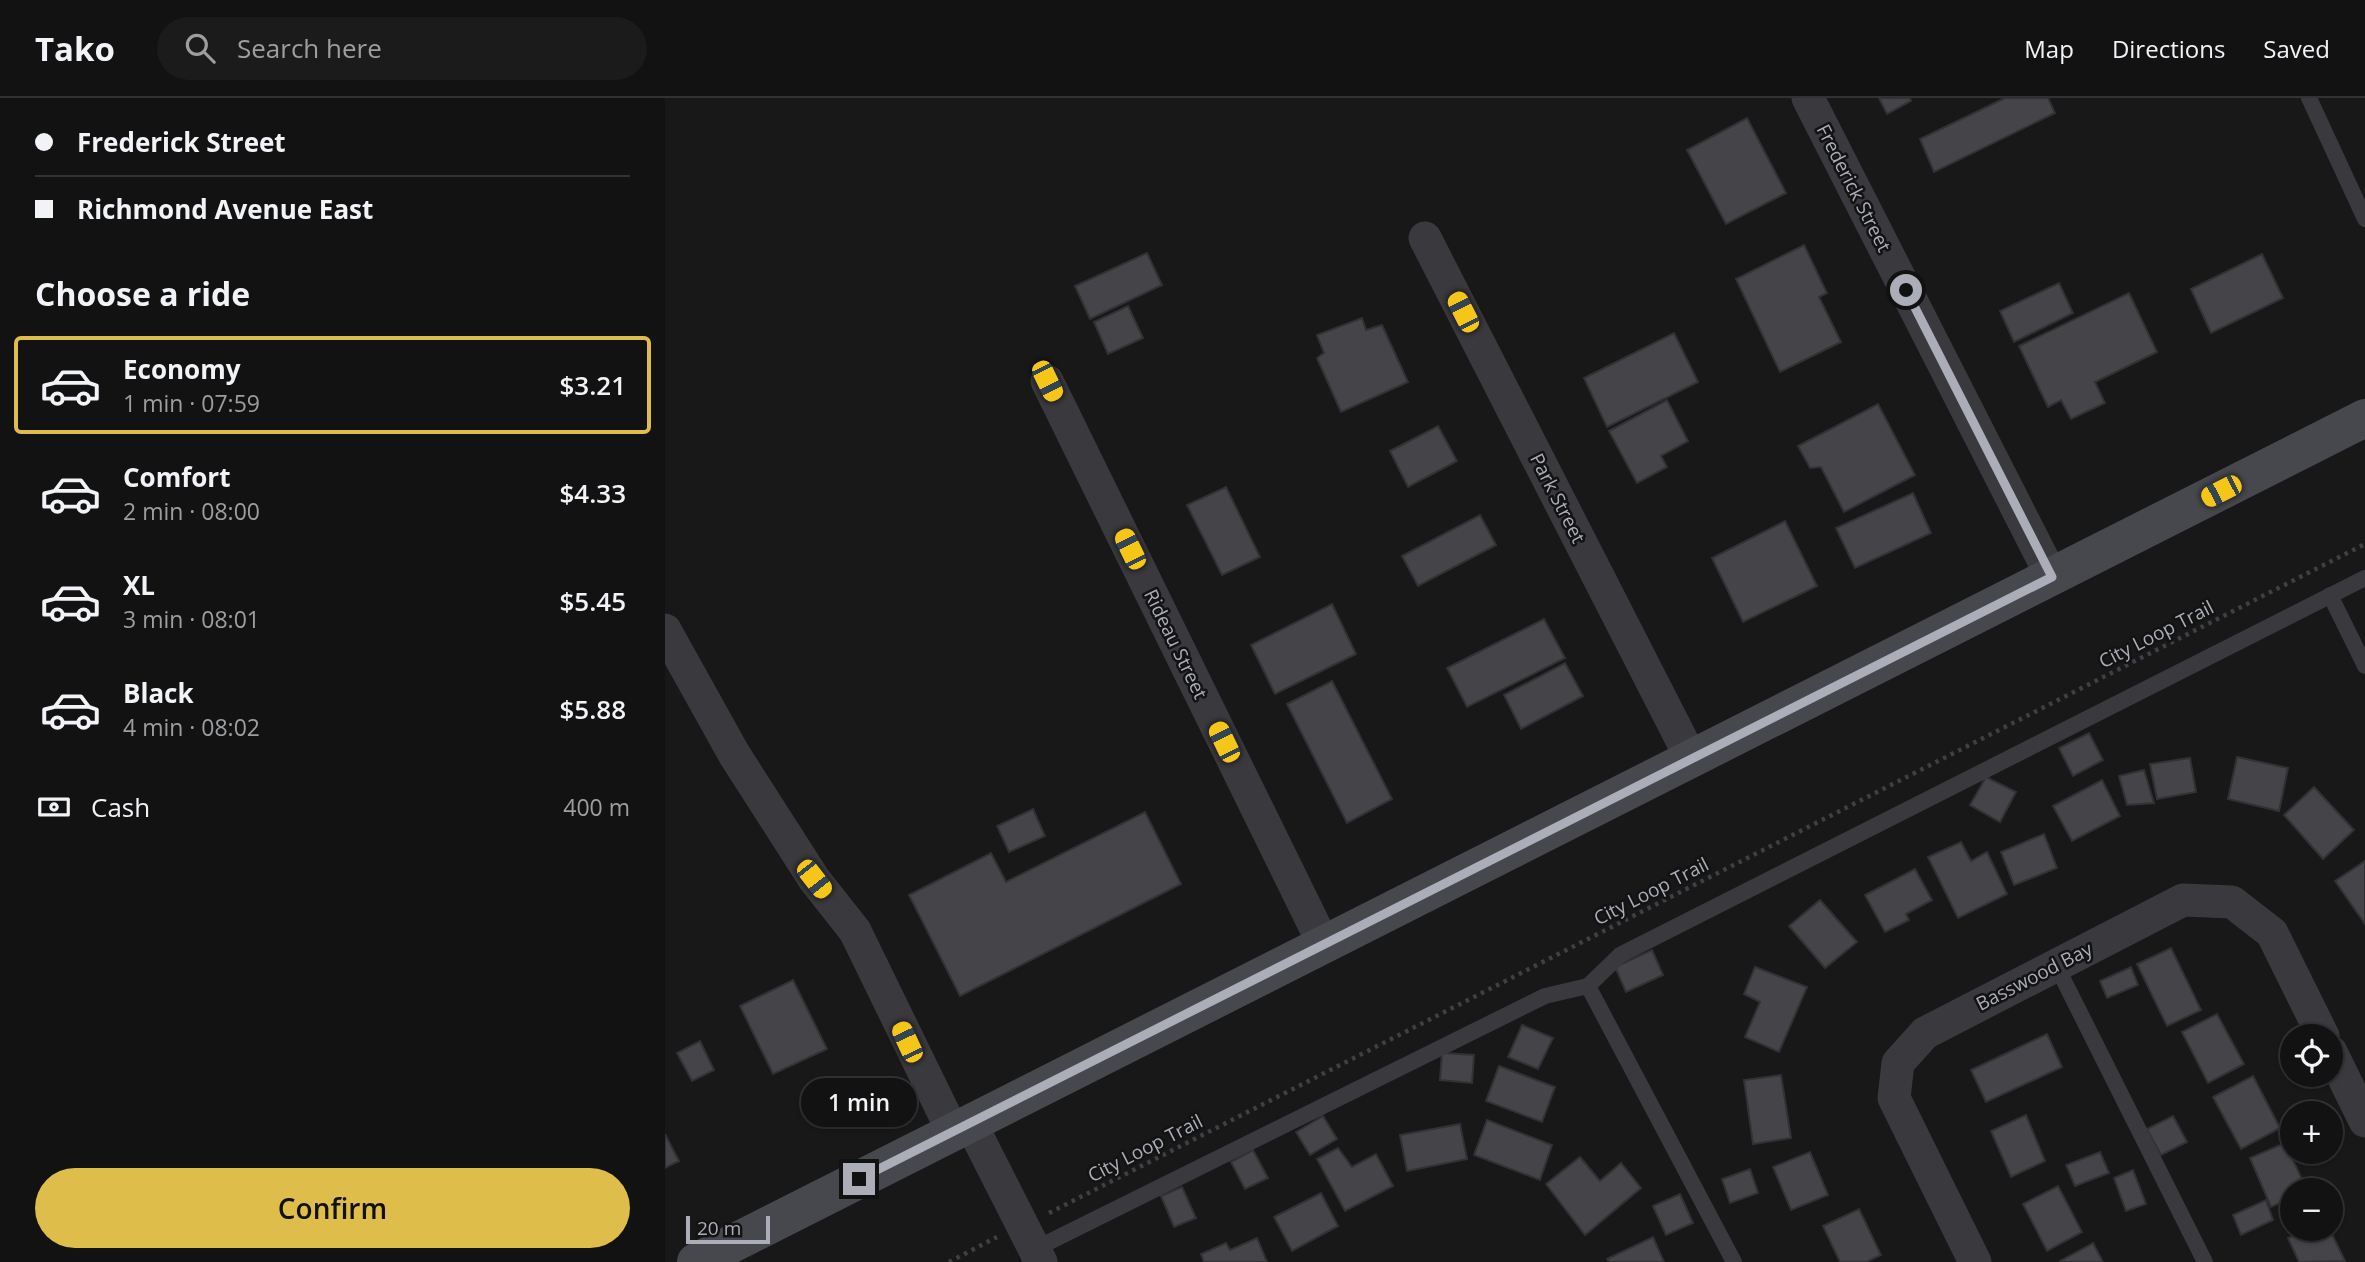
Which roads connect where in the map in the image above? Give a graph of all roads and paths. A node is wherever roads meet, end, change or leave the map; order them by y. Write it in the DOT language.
graph roads {
  1 [pos="1808,98"];
  2 [pos="2309,98"];
  3 [pos="2365,219"];
  4 [pos="1425,237"];
  5 [pos="1047,381"];
  6 [pos="2365,418"];
  7 [pos="2365,544"];
  8 [pos="2052,577"];
  9 [pos="2365,578"];
  10 [pos="2330,596"];
  11 [pos="665,630"];
  12 [pos="2365,666"];
  13 [pos="1691,758"];
  14 [pos="1324,945"];
  15 [pos="2056,965"];
  16 [pos="1588,986"];
  17 [pos="2317,1024"];
  18 [pos="2343,1076"];
  19 [pos="2365,1121"];
  20 [pos="962,1128"];
  21 [pos="1033,1245"];
  22 [pos="697,1262"];
  23 [pos="949,1262"];
  24 [pos="1734,1262"];
  25 [pos="1975,1262"];
  26 [pos="2205,1262"];
  1 -- 8 [label="street, Frederick Street"];
  2 -- 3 [label="lane"];
  4 -- 13 [label="street, Park Street"];
  5 -- 14 [label="street, Rideau Street"];
  6 -- 8 [label="main road"];
  7 -- 21 [label="path, City Loop Trail"];
  8 -- 13 [label="main road"];
  9 -- 10 [label="lane"];
  10 -- 12 [label="lane"];
  10 -- 16 [label="lane"];
  11 -- 20 [label="street"];
  13 -- 14 [label="main road"];
  14 -- 20 [label="main road"];
  15 -- 17 [label="street, Basswood Bay"];
  15 -- 25 [label="street, Basswood Bay"];
  15 -- 26 [label="lane"];
  16 -- 21 [label="lane"];
  16 -- 24 [label="lane"];
  18 -- 19 [label="street"];
  20 -- 21 [label="street"];
  20 -- 22 [label="main road"];
  21 -- 23 [label="path, City Loop Trail"];
}
